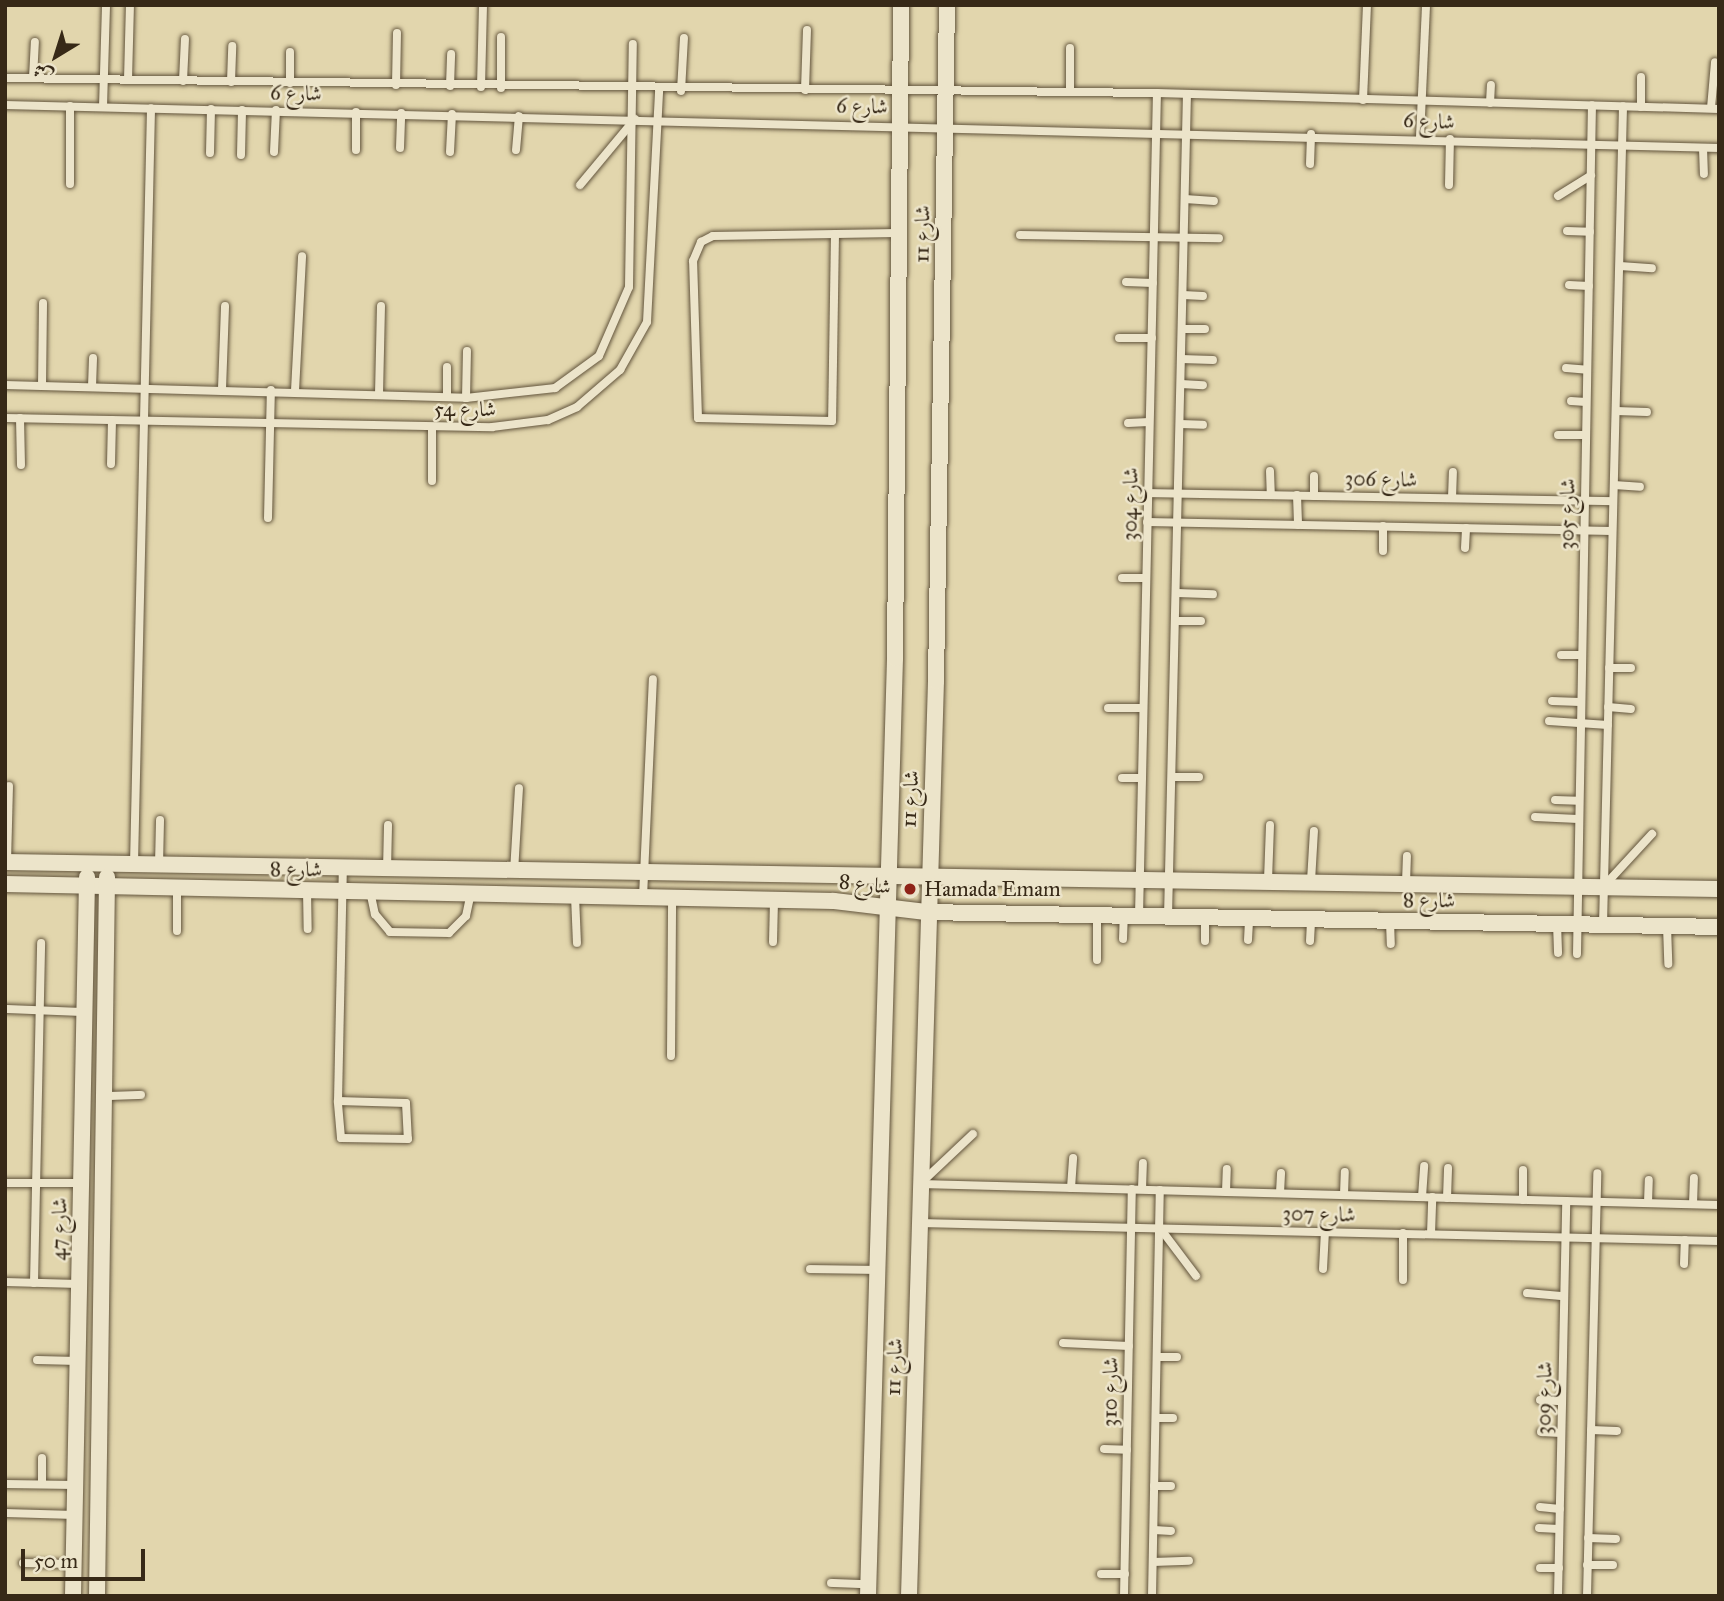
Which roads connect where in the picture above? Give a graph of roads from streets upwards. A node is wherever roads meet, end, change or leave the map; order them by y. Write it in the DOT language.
graph roads {
  1 [pos="901,5"];
  2 [pos="947,5"];
  3 [pos="6,862"];
  4 [pos="87,864"];
  5 [pos="107,864"];
  6 [pos="927,873"];
  7 [pos="888,874"];
  8 [pos="5,884"];
  9 [pos="87,885"];
  10 [pos="107,886"];
  11 [pos="1719,888"];
  12 [pos="887,909"];
  13 [pos="926,912"];
  14 [pos="1719,927"];
  15 [pos="868,1590"];
  16 [pos="73,1596"];
  17 [pos="97,1596"];
  18 [pos="909,1596"];
  1 -- 7 [label="street, شارع 11"];
  2 -- 6 [label="street, شارع 11"];
  3 -- 4 [label="street, شارع 8"];
  4 -- 5 [label="street, شارع 8"];
  4 -- 9 [label="street, شارع 47"];
  5 -- 7 [label="street, شارع 8"];
  5 -- 10 [label="street"];
  6 -- 7 [label="street, شارع 8"];
  6 -- 11 [label="street, شارع 8"];
  6 -- 13 [label="street, شارع 11"];
  7 -- 12 [label="street, شارع 11"];
  8 -- 9 [label="street, شارع 8"];
  9 -- 10 [label="street, شارع 8"];
  9 -- 16 [label="street, شارع 47"];
  10 -- 12 [label="street, شارع 8"];
  10 -- 17 [label="street"];
  12 -- 13 [label="street, شارع 8"];
  12 -- 15 [label="street, شارع 11"];
  13 -- 14 [label="street, شارع 8"];
  13 -- 18 [label="street, شارع 11"];
}
